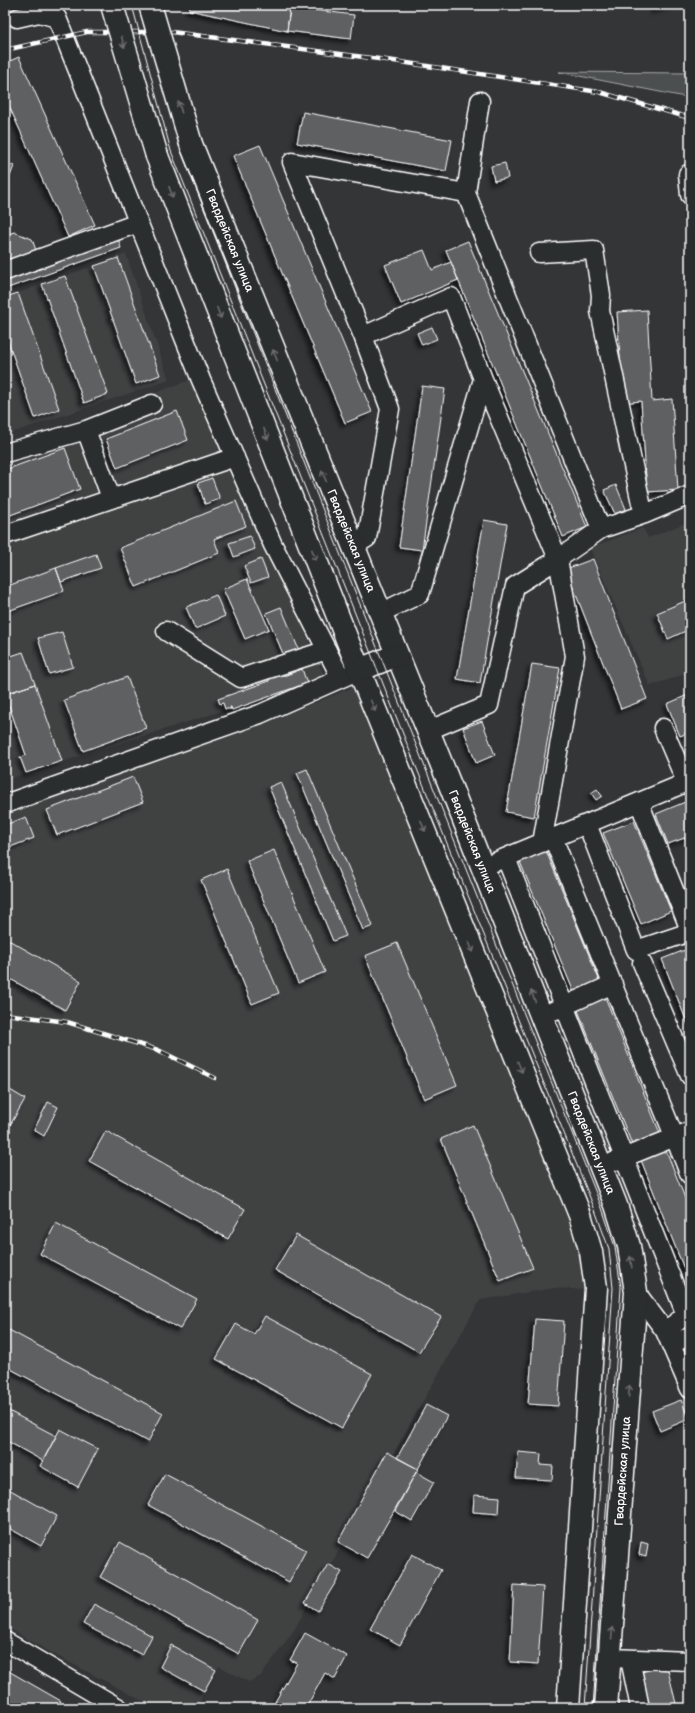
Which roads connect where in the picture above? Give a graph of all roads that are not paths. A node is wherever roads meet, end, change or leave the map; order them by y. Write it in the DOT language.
graph roads {
  1 [pos="112,5"];
  2 [pos="150,5"];
  3 [pos="17,18"];
  4 [pos="480,101"];
  5 [pos="688,174"];
  6 [pos="466,193"];
  7 [pos="690,195"];
  8 [pos="138,223"];
  9 [pos="539,253"];
  10 [pos="5,271"];
  11 [pos="363,336"];
  12 [pos="483,379"];
  13 [pos="152,404"];
  14 [pos="86,430"];
  15 [pos="5,453"];
  16 [pos="234,457"];
  17 [pos="690,495"];
  18 [pos="111,498"];
  19 [pos="645,514"];
  20 [pos="601,529"];
  21 [pos="5,535"];
  22 [pos="352,547"];
  23 [pos="558,559"];
  24 [pos="380,613"];
  25 [pos="166,631"];
  26 [pos="327,650"];
  27 [pos="397,655"];
  28 [pos="350,674"];
  29 [pos="662,728"];
  30 [pos="427,731"];
  31 [pos="688,782"];
  32 [pos="639,802"];
  33 [pos="5,804"];
  34 [pos="587,824"];
  35 [pos="547,841"];
  36 [pos="506,858"];
  37 [pos="482,868"];
  38 [pos="690,931"];
  39 [pos="642,963"];
  40 [pos="613,984"];
  41 [pos="564,1006"];
  42 [pos="541,1017"];
  43 [pos="690,1076"];
  44 [pos="683,1134"];
  45 [pos="623,1158"];
  46 [pos="600,1167"];
  47 [pos="690,1175"];
  48 [pos="636,1292"];
  49 [pos="688,1314"];
  50 [pos="668,1337"];
  51 [pos="690,1337"];
  52 [pos="690,1389"];
  53 [pos="5,1642"];
  54 [pos="620,1659"];
  55 [pos="690,1661"];
  56 [pos="96,1702"];
  57 [pos="119,1708"];
  58 [pos="568,1708"];
  59 [pos="606,1708"];
  60 [pos="640,1708"];
  1 -- 28 [label="main road, one-way, bridge"];
  22 -- 2 [label="main road, Гвардейская улица, one-way, bridge"];
  3 -- 8 [label="street"];
  4 -- 6 [label="street"];
  5 -- 7 [label="street"];
  6 -- 11 [label="street"];
  6 -- 20 [label="street"];
  8 -- 10 [label="street"];
  8 -- 16 [label="street"];
  9 -- 19 [label="street"];
  11 -- 12 [label="street"];
  11 -- 22 [label="street"];
  12 -- 23 [label="street"];
  12 -- 24 [label="street"];
  13 -- 14 [label="street"];
  14 -- 15 [label="street"];
  14 -- 18 [label="street"];
  16 -- 18 [label="street"];
  16 -- 26 [label="street"];
  17 -- 19 [label="street"];
  18 -- 21 [label="street"];
  19 -- 20 [label="street"];
  20 -- 23 [label="street"];
  22 -- 24 [label="main road, Гвардейская улица"];
  23 -- 30 [label="street"];
  23 -- 35 [label="street"];
  24 -- 27 [label="main road, Гвардейская улица"];
  25 -- 26 [label="street"];
  26 -- 28 [label="street"];
  27 -- 28 [label="main road"];
  27 -- 30 [label="main road, Гвардейская улица"];
  28 -- 33 [label="street"];
  28 -- 58 [label="main road, one-way"];
  29 -- 31 [label="street"];
  30 -- 37 [label="main road, Гвардейская улица"];
  31 -- 32 [label="street"];
  32 -- 34 [label="street"];
  32 -- 38 [label="street"];
  34 -- 35 [label="street"];
  34 -- 38 [label="street"];
  35 -- 36 [label="street"];
  35 -- 40 [label="street"];
  36 -- 37 [label="street"];
  36 -- 41 [label="street"];
  42 -- 37 [label="main road, Гвардейская улица, one-way"];
  39 -- 43 [label="street"];
  40 -- 41 [label="street"];
  40 -- 44 [label="street"];
  41 -- 42 [label="street"];
  41 -- 45 [label="street"];
  42 -- 46 [label="main road, Гвардейская улица"];
  44 -- 45 [label="street"];
  44 -- 47 [label="street"];
  45 -- 46 [label="street"];
  45 -- 49 [label="street"];
  48 -- 46 [label="main road, Гвардейская улица, one-way"];
  48 -- 50 [label="street"];
  54 -- 48 [label="main road, Гвардейская улица, one-way"];
  49 -- 50 [label="street"];
  50 -- 51 [label="street"];
  50 -- 52 [label="street"];
  53 -- 56 [label="street"];
  54 -- 55 [label="street"];
  54 -- 59 [label="main road, Гвардейская улица"];
  54 -- 60 [label="street"];
  56 -- 57 [label="street"];
}
